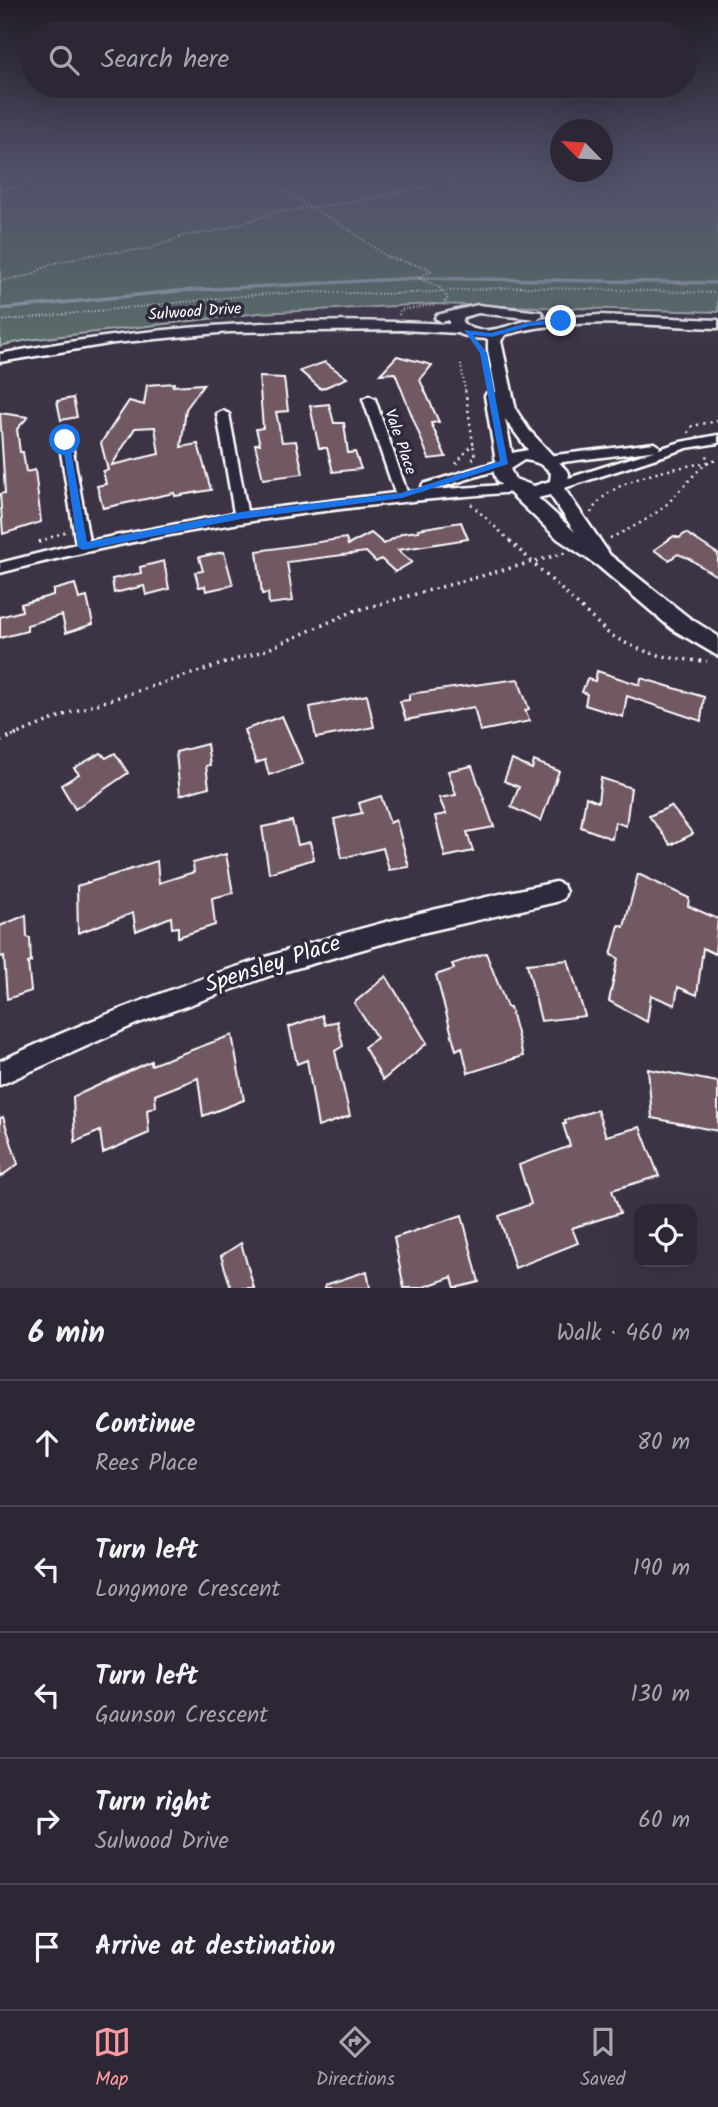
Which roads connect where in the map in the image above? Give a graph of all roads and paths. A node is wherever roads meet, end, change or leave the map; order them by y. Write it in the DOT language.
graph roads {
  1 [pos="203,233"];
  2 [pos="350,233"];
  3 [pos="0,281"];
  4 [pos="444,290"];
  5 [pos="718,293"];
  6 [pos="493,311"];
  7 [pos="0,321"];
  8 [pos="606,321"];
  9 [pos="398,323"];
  10 [pos="718,324"];
  11 [pos="462,325"];
  12 [pos="503,331"];
  13 [pos="0,358"];
  14 [pos="461,365"];
  15 [pos="369,399"];
  16 [pos="223,414"];
  17 [pos="718,439"];
  18 [pos="65,440"];
  19 [pos="473,443"];
  20 [pos="690,444"];
  21 [pos="547,460"];
  22 [pos="718,460"];
  23 [pos="708,462"];
  24 [pos="504,463"];
  25 [pos="555,487"];
  26 [pos="517,489"];
  27 [pos="402,495"];
  28 [pos="467,500"];
  29 [pos="241,516"];
  30 [pos="591,521"];
  31 [pos="610,538"];
  32 [pos="83,547"];
  33 [pos="572,551"];
  34 [pos="606,561"];
  35 [pos="534,563"];
  36 [pos="0,568"];
  37 [pos="718,647"];
  38 [pos="718,667"];
  39 [pos="0,741"];
  40 [pos="556,892"];
  41 [pos="0,1073"];
  1 -- 3 [label="path"];
  2 -- 4 [label="path"];
  4 -- 5 [label="path"];
  4 -- 7 [label="path"];
  4 -- 9 [label="path"];
  6 -- 8 [label="main road, Sulwood Drive"];
  6 -- 11 [label="main road, Sulwood Drive"];
  6 -- 12 [label="main road"];
  8 -- 10 [label="main road, Sulwood Drive"];
  8 -- 12 [label="main road, Sulwood Drive"];
  9 -- 11 [label="main road, Sulwood Drive"];
  9 -- 13 [label="main road, Sulwood Drive"];
  11 -- 12 [label="main road, Sulwood Drive"];
  11 -- 24 [label="main road"];
  12 -- 21 [label="street"];
  14 -- 19 [label="path"];
  15 -- 27 [label="street, Vale Place"];
  16 -- 29 [label="street"];
  17 -- 20 [label="street"];
  18 -- 32 [label="street"];
  19 -- 19 [label="path"];
  20 -- 21 [label="street"];
  20 -- 23 [label="path"];
  20 -- 25 [label="street"];
  21 -- 24 [label="main road"];
  21 -- 25 [label="main road"];
  22 -- 23 [label="path"];
  23 -- 30 [label="path"];
  23 -- 31 [label="path"];
  24 -- 26 [label="main road"];
  24 -- 27 [label="street"];
  25 -- 26 [label="main road"];
  25 -- 34 [label="main road"];
  26 -- 27 [label="street"];
  26 -- 34 [label="main road"];
  27 -- 29 [label="street"];
  28 -- 35 [label="path"];
  29 -- 32 [label="street"];
  32 -- 36 [label="street"];
  33 -- 35 [label="path"];
  34 -- 37 [label="main road"];
  35 -- 38 [label="path"];
  35 -- 39 [label="path"];
  40 -- 41 [label="street, Spensley Place"];
}
